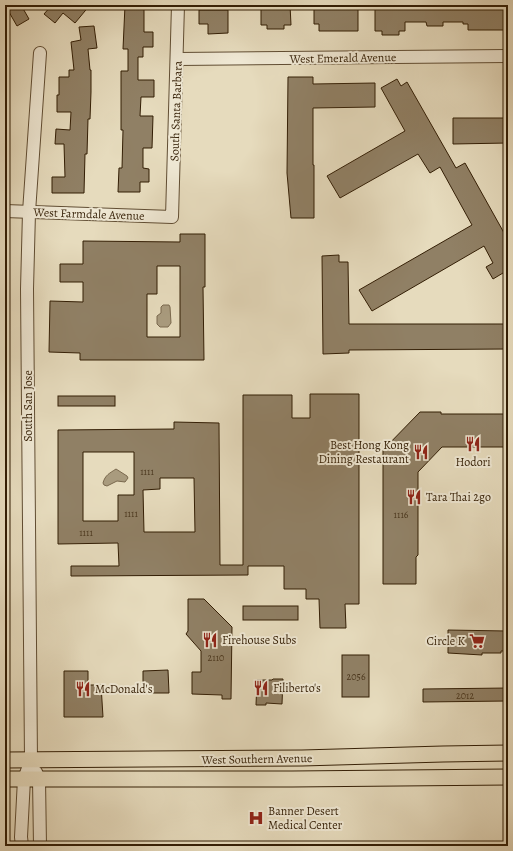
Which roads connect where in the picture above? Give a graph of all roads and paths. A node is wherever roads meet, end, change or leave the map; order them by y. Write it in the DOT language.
graph roads {
  1 [pos="178,5"];
  2 [pos="40,52"];
  3 [pos="508,56"];
  4 [pos="178,59"];
  5 [pos="5,210"];
  6 [pos="29,212"];
  7 [pos="172,217"];
  8 [pos="508,753"];
  9 [pos="380,756"];
  10 [pos="225,759"];
  11 [pos="5,760"];
  12 [pos="30,760"];
  13 [pos="508,777"];
  14 [pos="226,778"];
  15 [pos="5,779"];
  16 [pos="24,779"];
  17 [pos="39,779"];
  18 [pos="292,779"];
  19 [pos="22,846"];
  20 [pos="40,846"];
  1 -- 4 [label="street, South Santa Barbara"];
  2 -- 6 [label="street, South San Jose"];
  3 -- 4 [label="street, West Emerald Avenue"];
  4 -- 7 [label="street, South Santa Barbara"];
  5 -- 6 [label="street, West Farmdale Avenue"];
  6 -- 7 [label="street, West Farmdale Avenue"];
  6 -- 12 [label="street, South San Jose"];
  8 -- 9 [label="main road, West Southern Avenue"];
  9 -- 10 [label="main road, West Southern Avenue"];
  9 -- 18 [label="main road"];
  10 -- 12 [label="main road, West Southern Avenue"];
  10 -- 14 [label="main road"];
  11 -- 12 [label="main road, West Southern Avenue"];
  12 -- 16 [label="street"];
  12 -- 17 [label="street"];
  13 -- 18 [label="main road, West Southern Avenue"];
  14 -- 17 [label="main road, West Southern Avenue"];
  14 -- 18 [label="main road, West Southern Avenue"];
  15 -- 16 [label="main road, West Southern Avenue"];
  16 -- 17 [label="main road, West Southern Avenue"];
  16 -- 19 [label="street"];
  17 -- 20 [label="street"];
}
